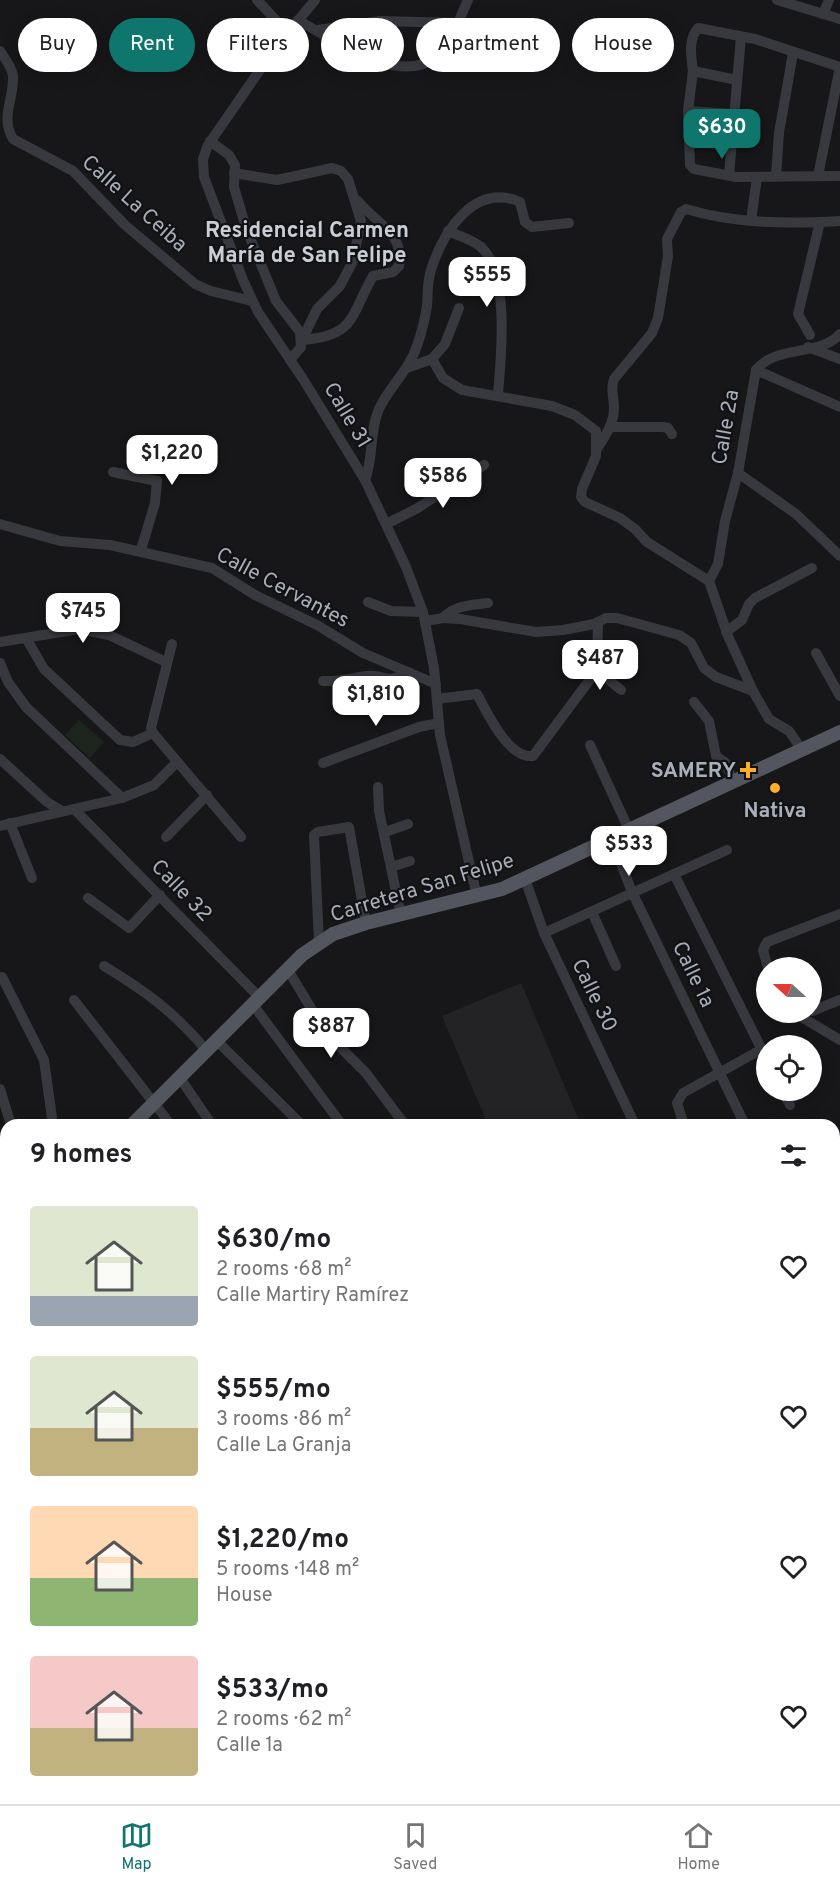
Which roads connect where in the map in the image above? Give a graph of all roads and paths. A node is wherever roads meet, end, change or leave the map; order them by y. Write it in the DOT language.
graph roads {
  1 [pos="257,0"];
  2 [pos="315,0"];
  3 [pos="468,0"];
  4 [pos="777,0"];
  5 [pos="829,0"];
  6 [pos="823,14"];
  7 [pos="274,18"];
  8 [pos="300,18"];
  9 [pos="460,18"];
  10 [pos="840,19"];
  11 [pos="416,22"];
  12 [pos="309,26"];
  13 [pos="317,31"];
  14 [pos="741,37"];
  15 [pos="0,51"];
  16 [pos="793,53"];
  17 [pos="416,66"];
  18 [pos="840,67"];
  19 [pos="693,71"];
  20 [pos="258,72"];
  21 [pos="737,81"];
  22 [pos="688,111"];
  23 [pos="734,114"];
  24 [pos="210,141"];
  25 [pos="234,173"];
  26 [pos="729,175"];
  27 [pos="776,176"];
  28 [pos="818,176"];
  29 [pos="840,176"];
  30 [pos="757,177"];
  31 [pos="355,197"];
  32 [pos="751,221"];
  33 [pos="840,221"];
  34 [pos="820,222"];
  35 [pos="569,223"];
  36 [pos="448,231"];
  37 [pos="252,301"];
  38 [pos="459,308"];
  39 [pos="840,334"];
  40 [pos="810,335"];
  41 [pos="303,340"];
  42 [pos="808,347"];
  43 [pos="432,359"];
  44 [pos="840,359"];
  45 [pos="290,360"];
  46 [pos="407,368"];
  47 [pos="756,370"];
  48 [pos="498,394"];
  49 [pos="840,407"];
  50 [pos="610,428"];
  51 [pos="672,434"];
  52 [pos="597,449"];
  53 [pos="484,465"];
  54 [pos="113,472"];
  55 [pos="738,473"];
  56 [pos="365,480"];
  57 [pos="0,524"];
  58 [pos="386,524"];
  59 [pos="141,550"];
  60 [pos="840,556"];
  61 [pos="812,568"];
  62 [pos="709,581"];
  63 [pos="369,602"];
  64 [pos="488,603"];
  65 [pos="424,616"];
  66 [pos="443,618"];
  67 [pos="598,622"];
  68 [pos="726,632"];
  69 [pos="26,638"];
  70 [pos="0,642"];
  71 [pos="172,644"];
  72 [pos="816,653"];
  73 [pos="166,662"];
  74 [pos="0,663"];
  75 [pos="597,670"];
  76 [pos="409,672"];
  77 [pos="360,678"];
  78 [pos="323,681"];
  79 [pos="436,684"];
  80 [pos="621,690"];
  81 [pos="753,692"];
  82 [pos="840,696"];
  83 [pos="437,699"];
  84 [pos="694,702"];
  85 [pos="338,707"];
  86 [pos="439,723"];
  87 [pos="840,732"];
  88 [pos="153,733"];
  89 [pos="590,746"];
  90 [pos="802,750"];
  91 [pos="0,759"];
  92 [pos="177,762"];
  93 [pos="323,763"];
  94 [pos="733,782"];
  95 [pos="378,787"];
  96 [pos="207,795"];
  97 [pos="122,798"];
  98 [pos="74,809"];
  99 [pos="62,812"];
  100 [pos="5,824"];
  101 [pos="408,824"];
  102 [pos="629,830"];
  103 [pos="385,832"];
  104 [pos="166,837"];
  105 [pos="241,837"];
  106 [pos="611,838"];
  107 [pos="727,850"];
  108 [pos="410,861"];
  109 [pos="391,867"];
  110 [pos="674,874"];
  111 [pos="32,879"];
  112 [pos="525,879"];
  113 [pos="632,892"];
  114 [pos="160,895"];
  115 [pos="477,897"];
  116 [pos="88,898"];
  117 [pos="592,912"];
  118 [pos="840,914"];
  119 [pos="401,915"];
  120 [pos="366,923"];
  121 [pos="544,933"];
  122 [pos="319,943"];
  123 [pos="765,957"];
  124 [pos="104,966"];
  125 [pos="616,966"];
  126 [pos="288,970"];
  127 [pos="2,977"];
  128 [pos="74,1000"];
  129 [pos="840,1000"];
  130 [pos="258,1002"];
  131 [pos="822,1007"];
  132 [pos="815,1023"];
  133 [pos="756,1038"];
  134 [pos="840,1040"];
  135 [pos="213,1046"];
  136 [pos="756,1058"];
  137 [pos="721,1073"];
  138 [pos="180,1078"];
  139 [pos="0,1089"];
  140 [pos="788,1101"];
  141 [pos="153,1105"];
  142 [pos="790,1105"];
  143 [pos="9,1119"];
  144 [pos="52,1119"];
  145 [pos="138,1119"];
  146 [pos="166,1119"];
  147 [pos="208,1119"];
  148 [pos="295,1119"];
  149 [pos="338,1119"];
  150 [pos="400,1119"];
  151 [pos="632,1119"];
  152 [pos="682,1119"];
  153 [pos="742,1119"];
  1 -- 7 [label="street"];
  2 -- 8 [label="street, Calle 31"];
  3 -- 9 [label="street"];
  4 -- 6 [label="street"];
  5 -- 6 [label="street"];
  6 -- 10 [label="street"];
  11 -- 13 [label="street"];
  12 -- 13 [label="street"];
  13 -- 17 [label="street"];
  14 -- 16 [label="street"];
  14 -- 19 [label="street"];
  14 -- 21 [label="street"];
  15 -- 37 [label="street, Calle La Ceiba"];
  16 -- 18 [label="street"];
  16 -- 27 [label="street"];
  18 -- 28 [label="street"];
  19 -- 21 [label="street"];
  19 -- 22 [label="street"];
  20 -- 24 [label="street, Calle 31"];
  21 -- 23 [label="street"];
  22 -- 23 [label="street"];
  22 -- 26 [label="street"];
  23 -- 26 [label="street"];
  24 -- 25 [label="street"];
  24 -- 37 [label="street, Calle 31"];
  25 -- 31 [label="street"];
  25 -- 41 [label="street"];
  26 -- 30 [label="street"];
  27 -- 28 [label="street"];
  27 -- 30 [label="street"];
  28 -- 29 [label="street"];
  30 -- 32 [label="street"];
  31 -- 41 [label="street"];
  31 -- 41 [label="street"];
  32 -- 34 [label="street"];
  32 -- 50 [label="street"];
  33 -- 34 [label="street"];
  34 -- 40 [label="street"];
  35 -- 36 [label="street"];
  36 -- 46 [label="street"];
  36 -- 48 [label="street"];
  37 -- 45 [label="street, Calle 31"];
  38 -- 43 [label="street"];
  39 -- 42 [label="street, Calle 2a"];
  41 -- 45 [label="street"];
  42 -- 44 [label="street"];
  42 -- 47 [label="street, Calle 2a"];
  43 -- 46 [label="street"];
  43 -- 48 [label="street"];
  45 -- 56 [label="street, Calle 31"];
  46 -- 56 [label="street"];
  47 -- 49 [label="street"];
  47 -- 55 [label="street, Calle 2a"];
  48 -- 52 [label="street"];
  50 -- 51 [label="street"];
  50 -- 52 [label="street"];
  52 -- 62 [label="street"];
  53 -- 58 [label="street"];
  54 -- 59 [label="street"];
  55 -- 60 [label="street"];
  55 -- 62 [label="street, Calle 2a"];
  56 -- 58 [label="street, Calle 31"];
  57 -- 59 [label="street, Calle Cervantes"];
  58 -- 65 [label="street, Calle 31"];
  59 -- 76 [label="street, Calle Cervantes"];
  61 -- 68 [label="street"];
  62 -- 68 [label="street"];
  63 -- 65 [label="street"];
  64 -- 66 [label="street"];
  65 -- 66 [label="street"];
  65 -- 79 [label="street, Calle 31"];
  66 -- 67 [label="street"];
  67 -- 75 [label="street"];
  67 -- 81 [label="street"];
  68 -- 81 [label="street"];
  69 -- 70 [label="street"];
  69 -- 73 [label="street"];
  69 -- 88 [label="street"];
  71 -- 73 [label="street"];
  72 -- 82 [label="street"];
  73 -- 88 [label="street"];
  74 -- 97 [label="street"];
  75 -- 80 [label="street"];
  75 -- 83 [label="street"];
  76 -- 77 [label="street"];
  76 -- 79 [label="street, Calle Cervantes"];
  77 -- 78 [label="street"];
  77 -- 85 [label="street"];
  79 -- 83 [label="street, Calle 31"];
  81 -- 90 [label="street"];
  83 -- 86 [label="street, Calle 31"];
  84 -- 94 [label="street"];
  86 -- 93 [label="street"];
  86 -- 115 [label="street, Calle 31"];
  87 -- 90 [label="main road, Carretera San Felipe"];
  88 -- 92 [label="street"];
  89 -- 102 [label="street"];
  90 -- 94 [label="main road, Carretera San Felipe"];
  91 -- 99 [label="street"];
  92 -- 96 [label="street"];
  92 -- 97 [label="street"];
  94 -- 102 [label="main road, Carretera San Felipe"];
  95 -- 103 [label="street"];
  96 -- 104 [label="street"];
  96 -- 105 [label="street"];
  97 -- 98 [label="street"];
  98 -- 99 [label="street"];
  98 -- 114 [label="street, Calle 32"];
  99 -- 100 [label="street"];
  100 -- 111 [label="street"];
  101 -- 103 [label="street"];
  102 -- 106 [label="main road, Carretera San Felipe"];
  103 -- 109 [label="street"];
  106 -- 112 [label="main road, Carretera San Felipe"];
  106 -- 113 [label="street, Calle 1a"];
  107 -- 110 [label="street"];
  108 -- 109 [label="street"];
  109 -- 119 [label="street"];
  110 -- 113 [label="street"];
  110 -- 133 [label="street"];
  112 -- 115 [label="main road, Carretera San Felipe"];
  112 -- 121 [label="street, Calle 30"];
  113 -- 117 [label="street"];
  113 -- 137 [label="street, Calle 1a"];
  114 -- 116 [label="street"];
  114 -- 130 [label="street, Calle 32"];
  115 -- 119 [label="main road, Carretera San Felipe"];
  117 -- 121 [label="street"];
  117 -- 125 [label="street"];
  118 -- 123 [label="street"];
  119 -- 120 [label="main road, Carretera San Felipe"];
  120 -- 122 [label="main road, Carretera San Felipe"];
  120 -- 122 [label="street"];
  121 -- 151 [label="street, Calle 30"];
  122 -- 126 [label="main road, Carretera San Felipe"];
  124 -- 135 [label="street"];
  126 -- 130 [label="main road, Carretera San Felipe"];
  126 -- 150 [label="street"];
  127 -- 144 [label="street"];
  128 -- 141 [label="street"];
  129 -- 131 [label="street"];
  130 -- 135 [label="main road, Carretera San Felipe"];
  130 -- 149 [label="street, Calle 32"];
  132 -- 134 [label="street"];
  135 -- 138 [label="main road, Carretera San Felipe"];
  135 -- 148 [label="street"];
  136 -- 137 [label="street"];
  137 -- 152 [label="street"];
  137 -- 153 [label="street, Calle 1a"];
  138 -- 141 [label="main road, Carretera San Felipe"];
  138 -- 147 [label="street"];
  139 -- 143 [label="street"];
  140 -- 142 [label="street"];
  141 -- 145 [label="main road, Carretera San Felipe"];
  141 -- 146 [label="street"];
}
